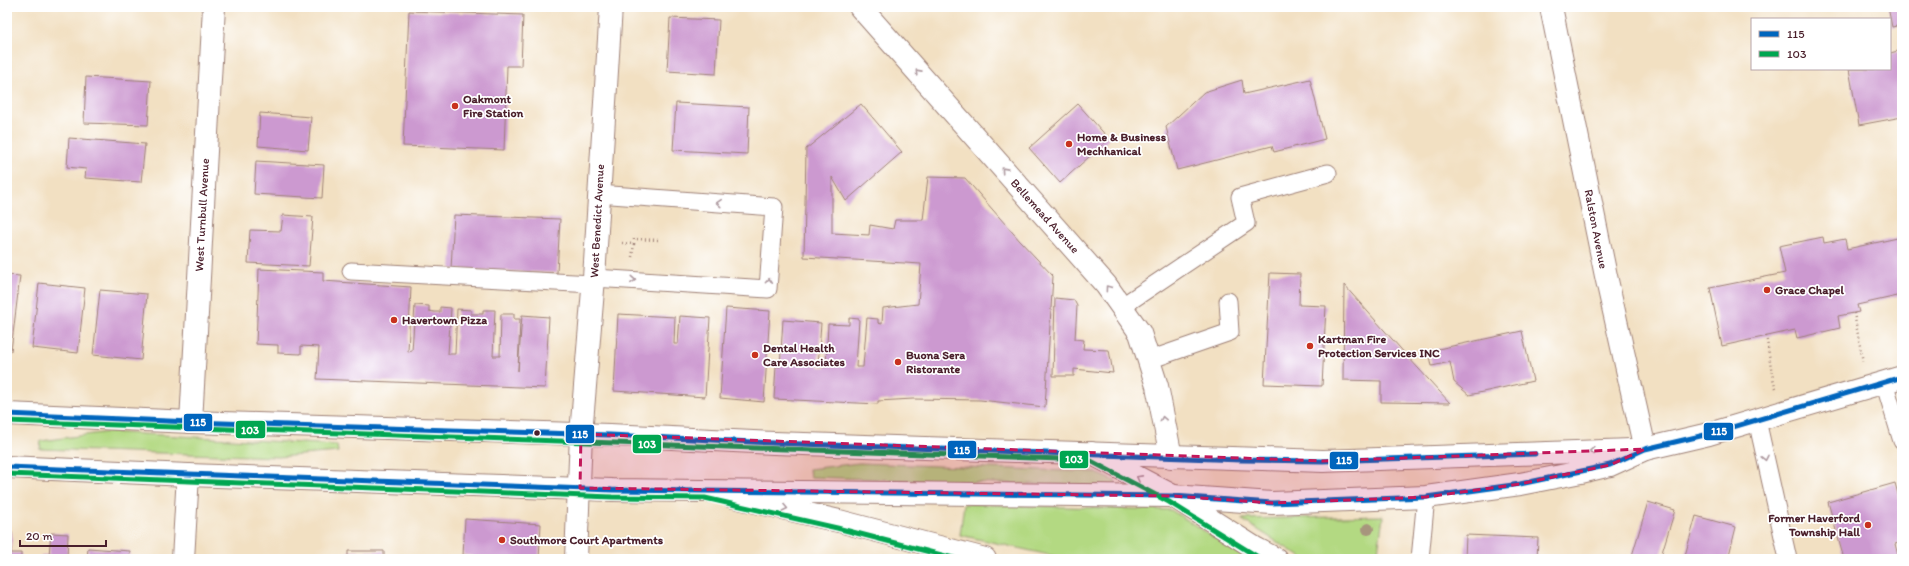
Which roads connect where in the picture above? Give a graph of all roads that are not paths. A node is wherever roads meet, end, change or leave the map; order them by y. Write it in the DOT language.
graph roads {
  1 [pos="214,7"];
  2 [pos="611,7"];
  3 [pos="1551,7"];
  4 [pos="863,8"];
  5 [pos="1328,173"];
  6 [pos="598,194"];
  7 [pos="351,271"];
  8 [pos="593,281"];
  9 [pos="1228,301"];
  10 [pos="1122,307"];
  11 [pos="1148,360"];
  12 [pos="1884,382"];
  13 [pos="7,414"];
  14 [pos="1757,420"];
  15 [pos="191,422"];
  16 [pos="582,434"];
  17 [pos="1902,441"];
  18 [pos="1645,449"];
  19 [pos="1091,453"];
  20 [pos="1171,457"];
  21 [pos="7,467"];
  22 [pos="188,475"];
  23 [pos="580,488"];
  24 [pos="706,491"];
  25 [pos="1173,496"];
  26 [pos="1426,497"];
  27 [pos="976,558"];
  28 [pos="183,559"];
  29 [pos="576,559"];
  30 [pos="1276,559"];
  31 [pos="1420,559"];
  32 [pos="1788,559"];
  1 -- 15 [label="main road, West Turnbull Avenue"];
  2 -- 6 [label="main road, West Benedict Avenue"];
  3 -- 18 [label="main road, Ralston Avenue"];
  10 -- 4 [label="main road, Bellemead Avenue, one-way"];
  5 -- 10 [label="lane"];
  6 -- 8 [label="main road, West Benedict Avenue"];
  8 -- 6 [label="lane, one-way"];
  7 -- 8 [label="lane"];
  8 -- 16 [label="main road, West Benedict Avenue"];
  9 -- 11 [label="lane"];
  10 -- 11 [label="main road, Bellemead Avenue"];
  20 -- 11 [label="main road, Bellemead Avenue, one-way"];
  12 -- 14 [label="main road"];
  12 -- 17 [label="lane"];
  13 -- 15 [label="main road"];
  14 -- 18 [label="main road"];
  14 -- 32 [label="lane, one-way"];
  15 -- 16 [label="main road"];
  16 -- 19 [label="main road"];
  16 -- 23 [label="main road, West Benedict Avenue"];
  18 -- 20 [label="main road, one-way"];
  18 -- 26 [label="main road"];
  19 -- 20 [label="main road"];
  25 -- 19 [label="main road, one-way"];
  21 -- 22 [label="main road"];
  22 -- 23 [label="main road"];
  22 -- 28 [label="main road"];
  23 -- 24 [label="main road"];
  23 -- 29 [label="main road, West Benedict Avenue"];
  24 -- 25 [label="main road"];
  24 -- 27 [label="main road, one-way"];
  25 -- 26 [label="main road"];
  25 -- 30 [label="main road"];
  26 -- 31 [label="lane"];
}
